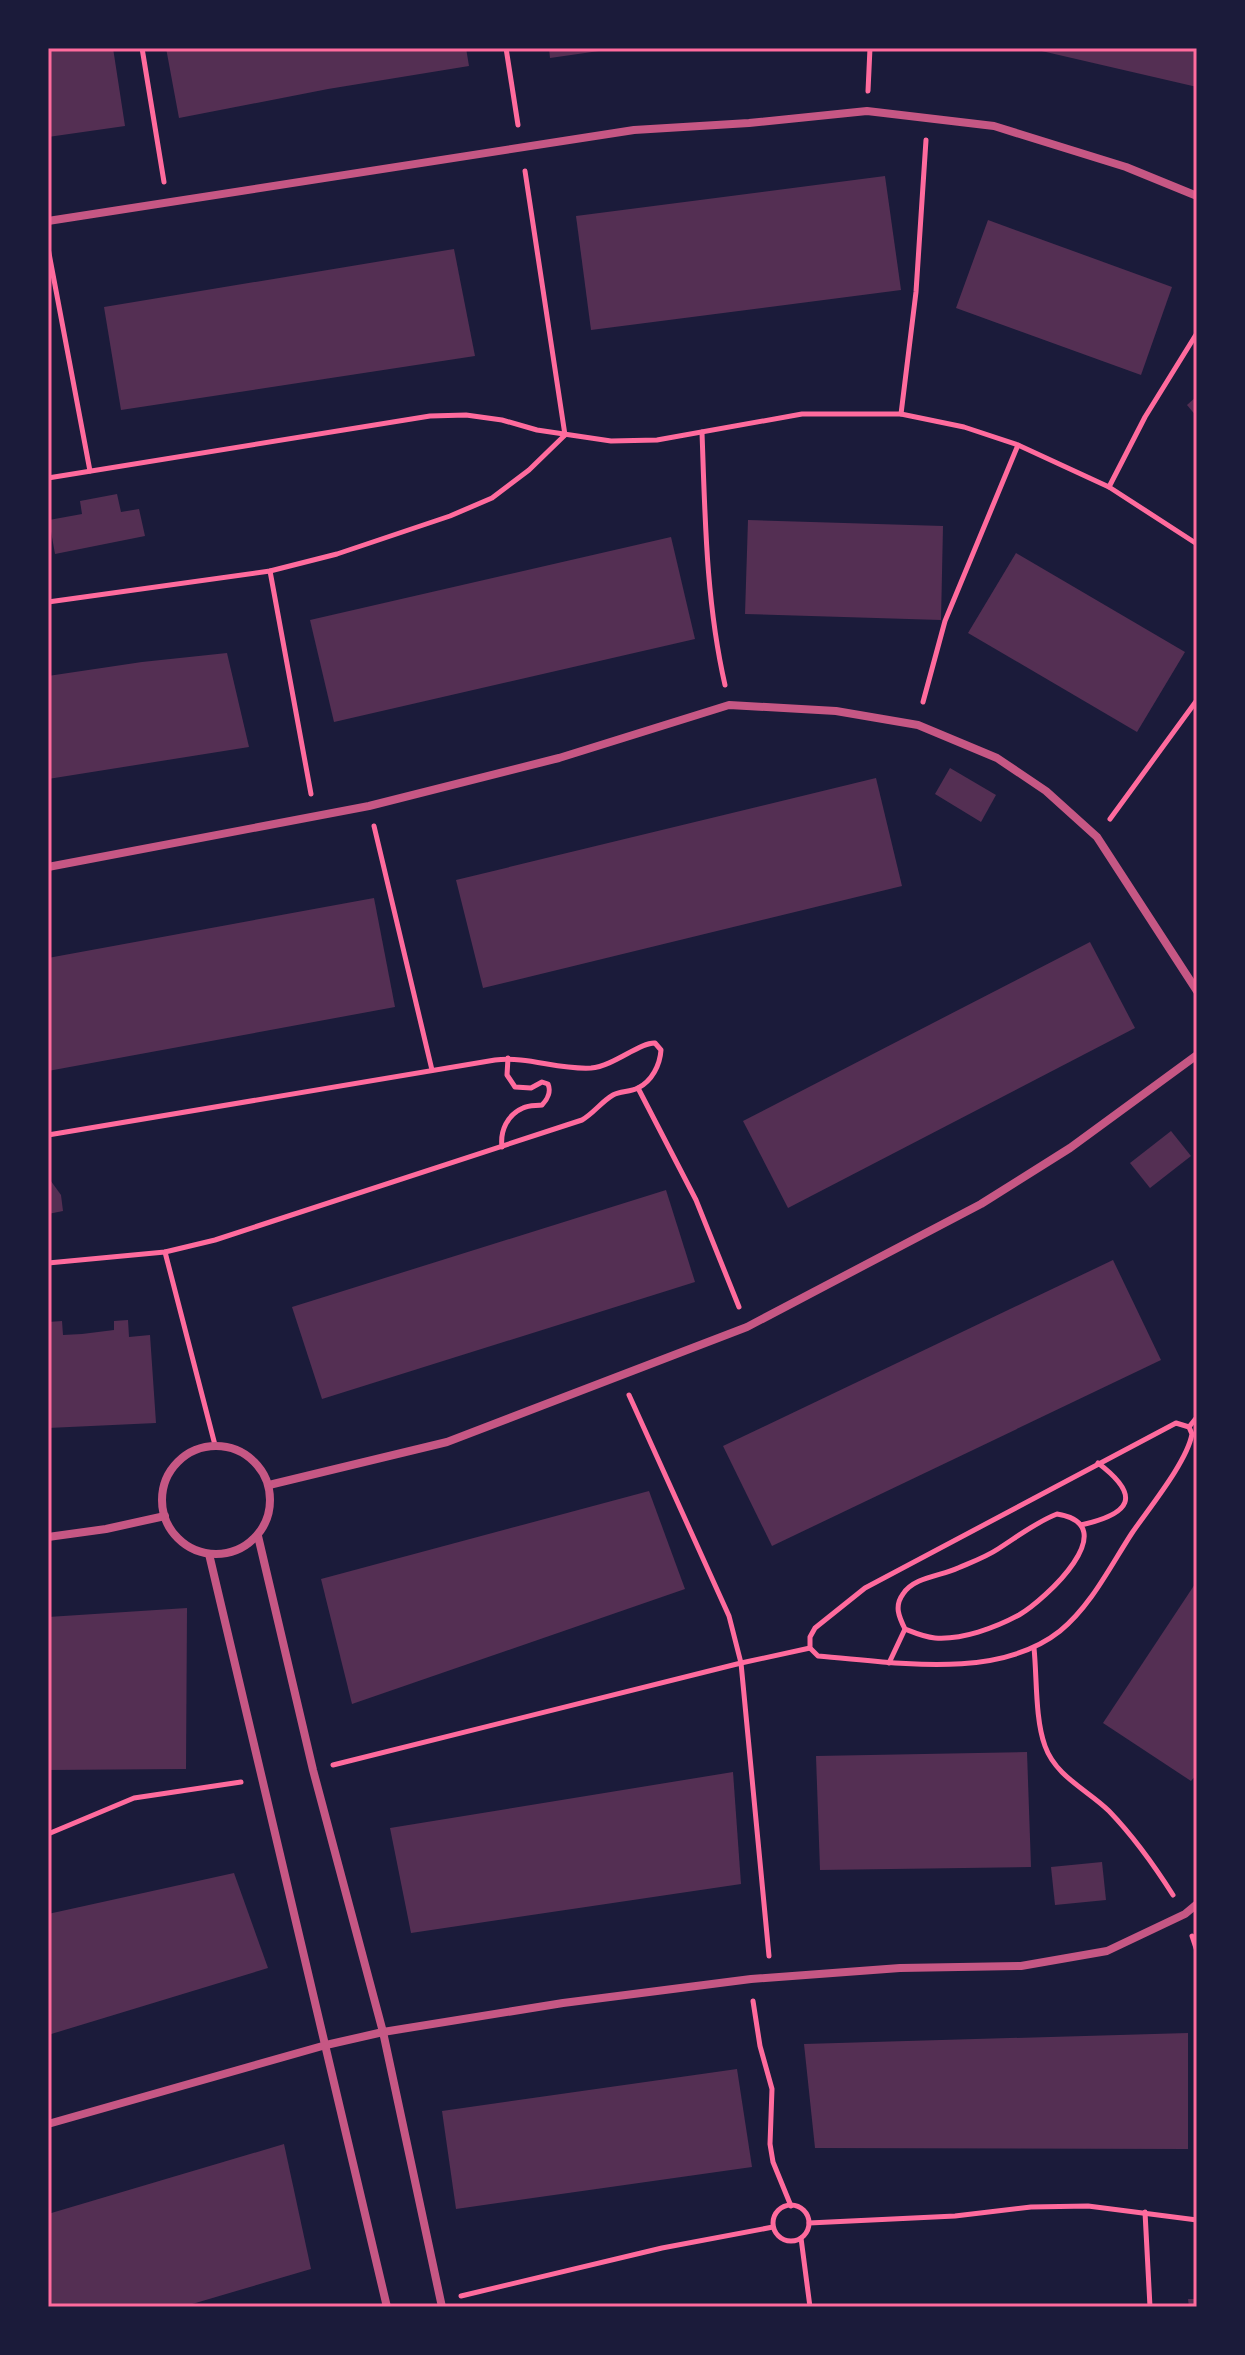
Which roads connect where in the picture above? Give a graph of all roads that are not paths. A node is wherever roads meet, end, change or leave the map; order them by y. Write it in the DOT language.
graph roads {
  1 [pos="1197,196"];
  2 [pos="48,221"];
  3 [pos="48,867"];
  4 [pos="1197,991"];
  5 [pos="1197,1055"];
  6 [pos="269,1485"];
  7 [pos="165,1516"];
  8 [pos="258,1536"];
  9 [pos="48,1537"];
  10 [pos="209,1554"];
  11 [pos="1197,1904"];
  12 [pos="383,2032"];
  13 [pos="326,2045"];
  14 [pos="48,2124"];
  15 [pos="442,2304"];
  16 [pos="387,2307"];
  1 -- 2 [label="street"];
  3 -- 4 [label="street"];
  5 -- 6 [label="street"];
  6 -- 7 [label="street"];
  6 -- 8 [label="street"];
  7 -- 9 [label="street"];
  7 -- 10 [label="street"];
  8 -- 10 [label="street"];
  8 -- 12 [label="street"];
  10 -- 13 [label="street"];
  11 -- 12 [label="street"];
  12 -- 13 [label="street"];
  12 -- 15 [label="street"];
  13 -- 14 [label="street"];
  13 -- 16 [label="street"];
}
